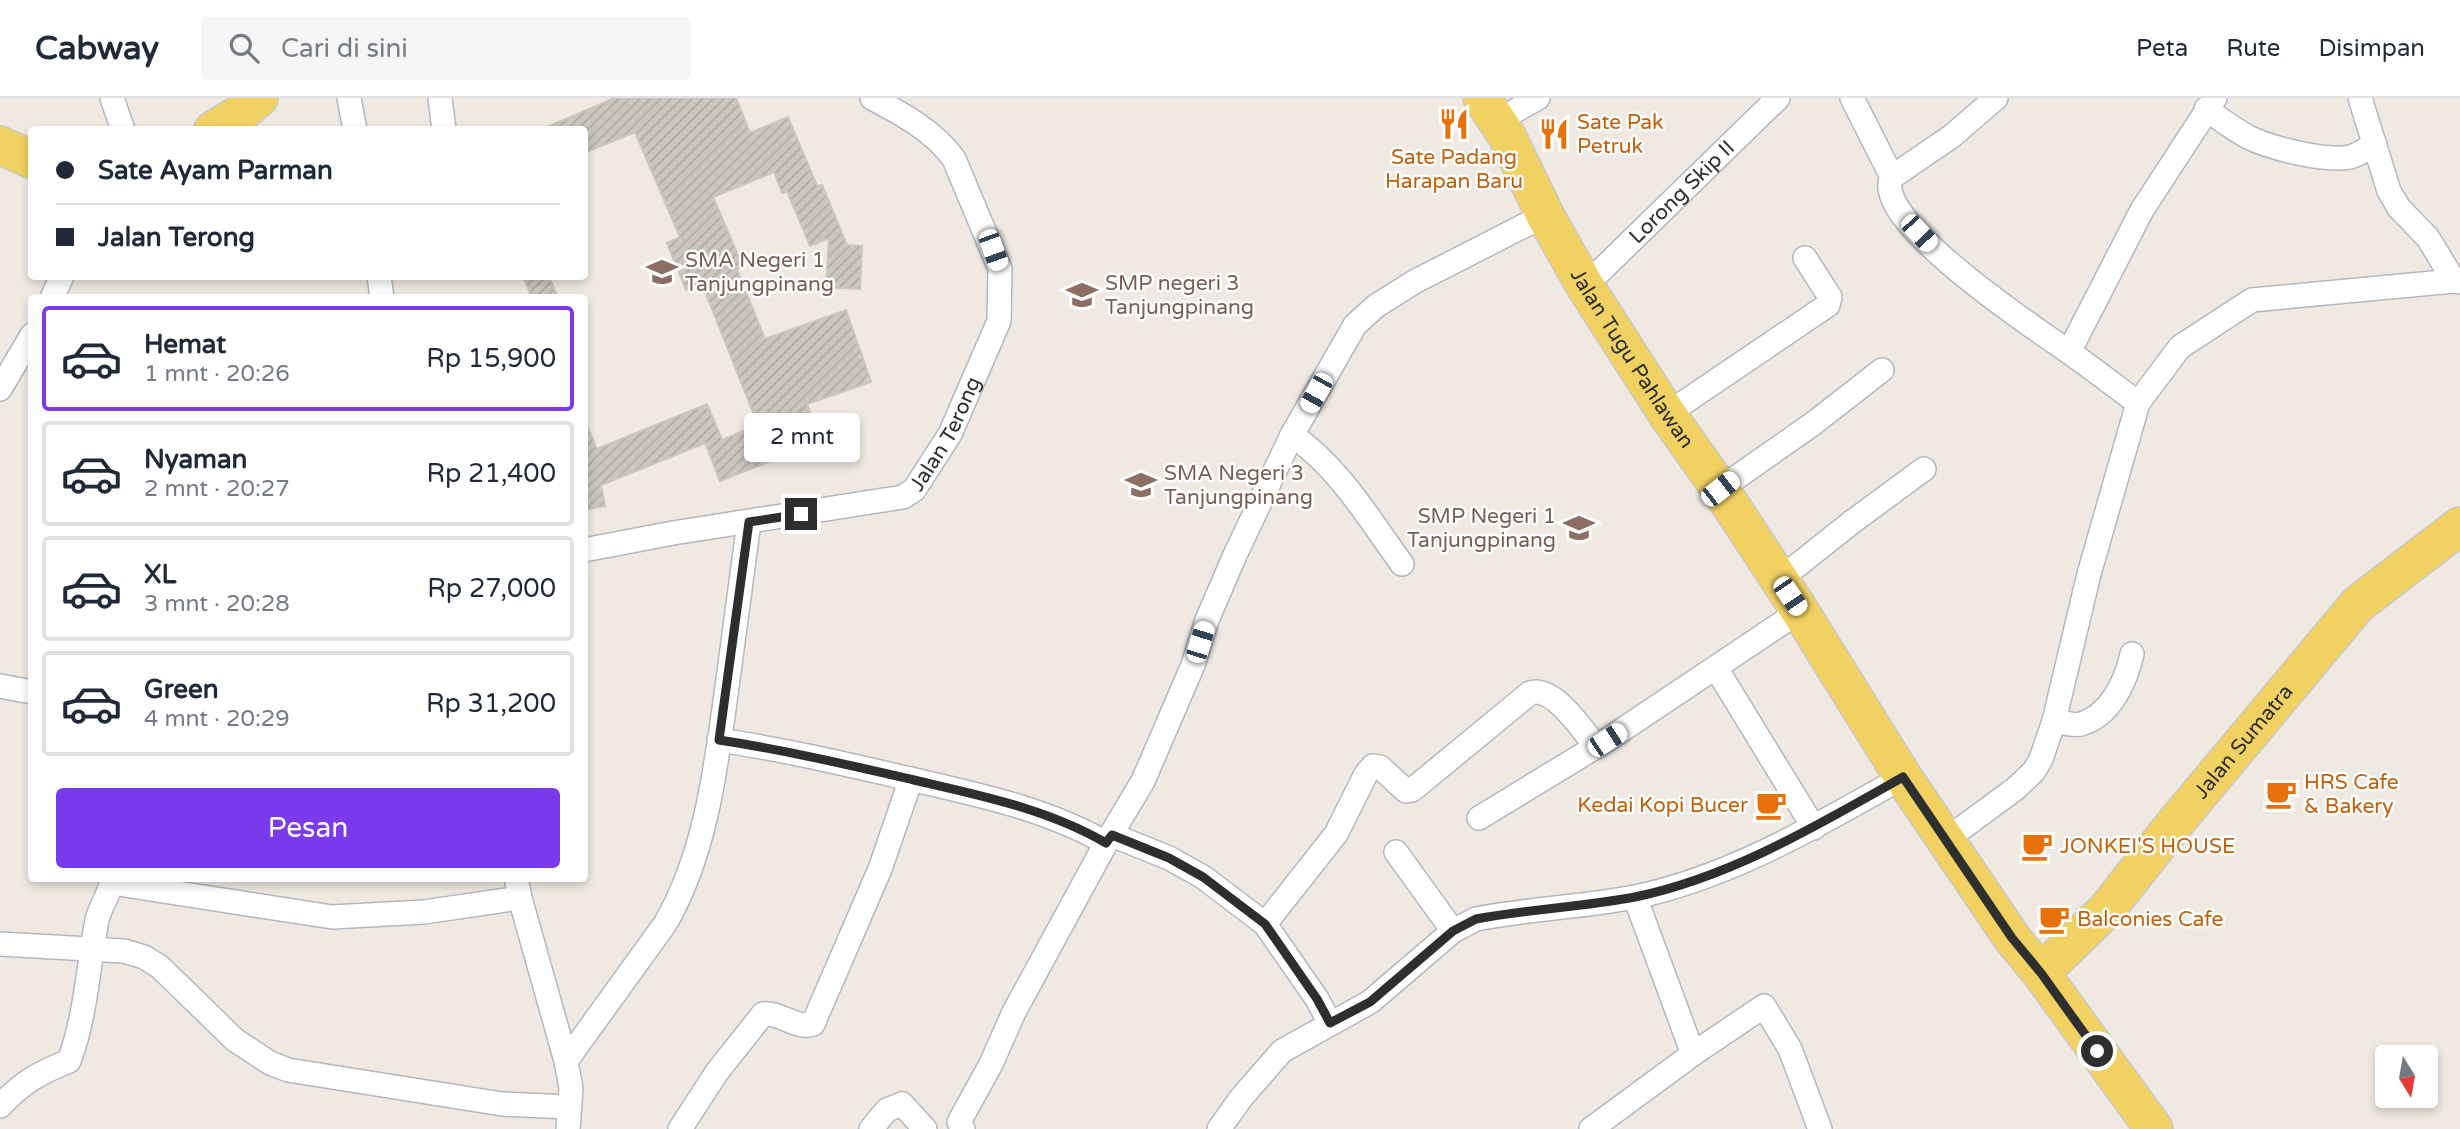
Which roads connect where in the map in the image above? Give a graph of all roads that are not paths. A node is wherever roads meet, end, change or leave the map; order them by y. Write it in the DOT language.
graph roads {
  1 [pos="112,98"];
  2 [pos="259,98"];
  3 [pos="349,98"];
  4 [pos="440,98"];
  5 [pos="872,98"];
  6 [pos="1538,98"];
  7 [pos="1778,98"];
  8 [pos="1852,98"];
  9 [pos="1996,98"];
  10 [pos="2360,98"];
  11 [pos="2210,103"];
  12 [pos="1489,110"];
  13 [pos="122,126"];
  14 [pos="220,126"];
  15 [pos="354,126"];
  16 [pos="444,126"];
  17 [pos="2375,144"];
  18 [pos="0,145"];
  19 [pos="28,158"];
  20 [pos="1892,177"];
  21 [pos="1545,215"];
  22 [pos="1805,257"];
  23 [pos="2457,282"];
  24 [pos="1586,286"];
  25 [pos="28,342"];
  26 [pos="2069,352"];
  27 [pos="1881,369"];
  28 [pos="0,389"];
  29 [pos="2138,403"];
  30 [pos="1667,414"];
  31 [pos="1292,435"];
  32 [pos="1924,469"];
  33 [pos="1720,489"];
  34 [pos="749,522"];
  35 [pos="2460,526"];
  36 [pos="588,549"];
  37 [pos="1402,564"];
  38 [pos="1779,580"];
  39 [pos="1800,611"];
  40 [pos="2132,654"];
  41 [pos="1716,668"];
  42 [pos="0,686"];
  43 [pos="28,691"];
  44 [pos="2054,721"];
  45 [pos="719,740"];
  46 [pos="1596,747"];
  47 [pos="1903,777"];
  48 [pos="911,779"];
  49 [pos="1479,818"];
  50 [pos="1814,828"];
  51 [pos="1109,839"];
  52 [pos="1947,839"];
  53 [pos="1396,852"];
  54 [pos="112,882"];
  55 [pos="118,882"];
  56 [pos="518,888"];
  57 [pos="1635,897"];
  58 [pos="1265,924"];
  59 [pos="1453,931"];
  60 [pos="0,944"];
  61 [pos="92,950"];
  62 [pos="2041,973"];
  63 [pos="1330,1023"];
  64 [pos="1693,1054"];
  65 [pos="566,1061"];
  66 [pos="0,1106"];
  67 [pos="568,1118"];
  68 [pos="680,1129"];
  69 [pos="871,1129"];
  70 [pos="925,1129"];
  71 [pos="963,1129"];
  72 [pos="1219,1129"];
  73 [pos="1591,1129"];
  74 [pos="1820,1129"];
  75 [pos="2154,1129"];
  1 -- 13 [label="street"];
  2 -- 14 [label="main road"];
  3 -- 15 [label="street"];
  4 -- 16 [label="street"];
  5 -- 34 [label="street, Jalan Terong"];
  6 -- 12 [label="street"];
  7 -- 24 [label="street, Lorong Skip II"];
  8 -- 20 [label="street"];
  9 -- 20 [label="street"];
  10 -- 17 [label="street"];
  11 -- 17 [label="street"];
  11 -- 26 [label="street"];
  12 -- 21 [label="main road, Jalan Tugu Pahlawan"];
  17 -- 23 [label="street"];
  18 -- 19 [label="main road"];
  20 -- 26 [label="street"];
  21 -- 24 [label="main road, Jalan Tugu Pahlawan"];
  21 -- 31 [label="street"];
  22 -- 30 [label="street"];
  23 -- 29 [label="street"];
  24 -- 30 [label="main road, Jalan Tugu Pahlawan"];
  25 -- 28 [label="street"];
  26 -- 29 [label="street"];
  27 -- 33 [label="street"];
  29 -- 44 [label="street"];
  30 -- 33 [label="main road, Jalan Tugu Pahlawan"];
  31 -- 37 [label="street"];
  31 -- 51 [label="street"];
  32 -- 38 [label="street"];
  33 -- 38 [label="main road, Jalan Tugu Pahlawan"];
  34 -- 36 [label="street, Jalan Terong"];
  34 -- 45 [label="street"];
  35 -- 62 [label="main road, Jalan Sumatra"];
  38 -- 39 [label="main road, Jalan Tugu Pahlawan"];
  39 -- 41 [label="street"];
  39 -- 47 [label="main road, Jalan Tugu Pahlawan"];
  40 -- 44 [label="street"];
  41 -- 46 [label="street"];
  41 -- 50 [label="street"];
  42 -- 43 [label="street"];
  44 -- 52 [label="street"];
  45 -- 48 [label="street"];
  45 -- 65 [label="street"];
  46 -- 49 [label="street"];
  46 -- 58 [label="street"];
  47 -- 50 [label="street"];
  47 -- 52 [label="main road, Jalan Tugu Pahlawan"];
  48 -- 51 [label="street"];
  48 -- 68 [label="street"];
  50 -- 57 [label="street"];
  51 -- 58 [label="street"];
  51 -- 71 [label="street"];
  52 -- 62 [label="main road, Jalan Tugu Pahlawan"];
  53 -- 59 [label="street"];
  54 -- 61 [label="street"];
  55 -- 56 [label="street"];
  56 -- 65 [label="street"];
  57 -- 59 [label="street"];
  57 -- 64 [label="street"];
  58 -- 63 [label="street"];
  59 -- 63 [label="street"];
  60 -- 61 [label="street"];
  61 -- 66 [label="street"];
  61 -- 67 [label="street"];
  62 -- 75 [label="main road, Jalan Tugu Pahlawan"];
  63 -- 72 [label="street"];
  64 -- 73 [label="street"];
  64 -- 74 [label="street"];
  65 -- 67 [label="street"];
  69 -- 70 [label="street"];
}
